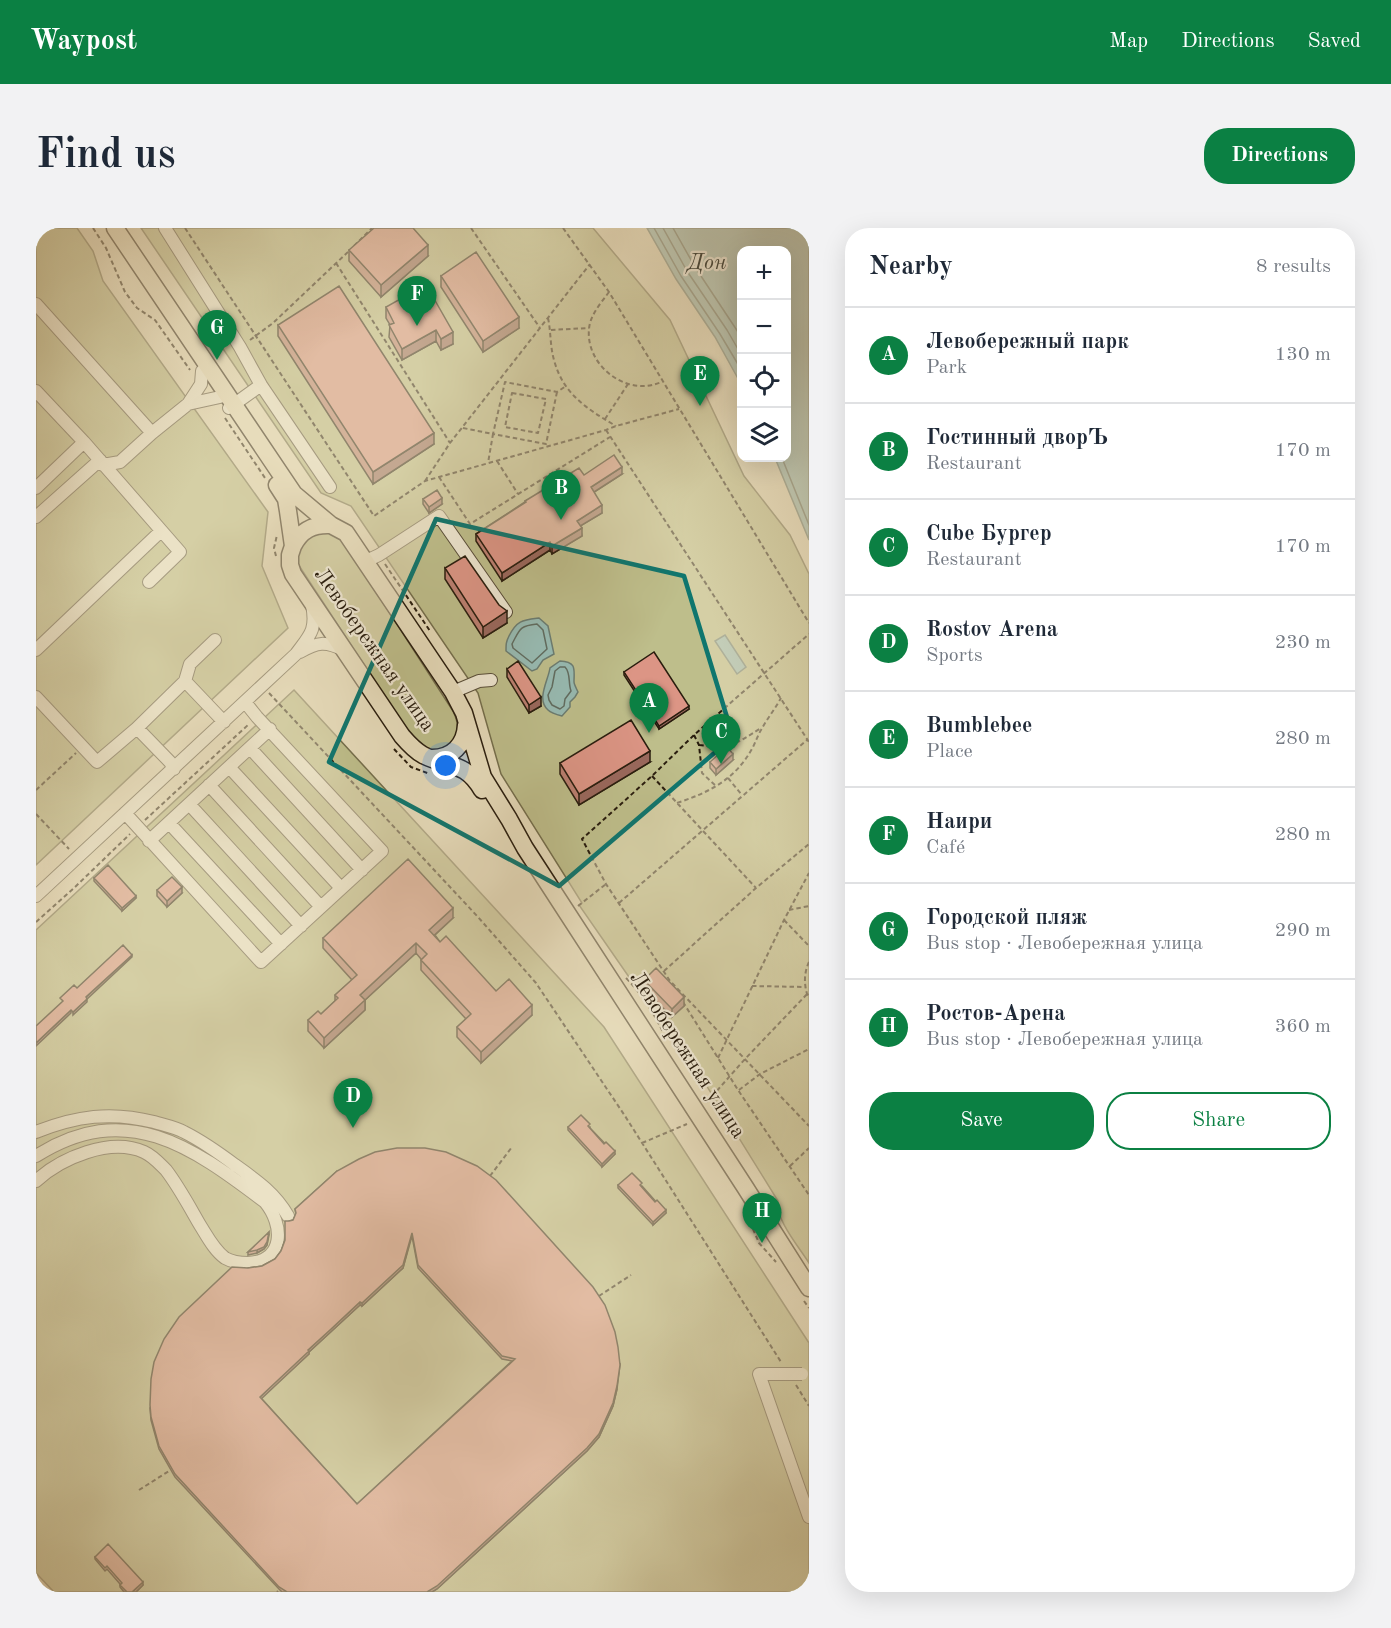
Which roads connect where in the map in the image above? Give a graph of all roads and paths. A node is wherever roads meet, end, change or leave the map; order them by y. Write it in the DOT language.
graph roads {
  1 [pos="93,228"];
  2 [pos="104,228"];
  3 [pos="115,228"];
  4 [pos="121,228"];
  5 [pos="165,228"];
  6 [pos="185,228"];
  7 [pos="372,228"];
  8 [pos="471,228"];
  9 [pos="563,228"];
  10 [pos="336,263"];
  11 [pos="590,264"];
  12 [pos="143,269"];
  13 [pos="609,292"];
  14 [pos="36,304"];
  15 [pos="548,318"];
  16 [pos="540,328"];
  17 [pos="589,328"];
  18 [pos="550,330"];
  19 [pos="255,336"];
  20 [pos="240,347"];
  21 [pos="202,378"];
  22 [pos="501,378"];
  23 [pos="505,382"];
  24 [pos="663,382"];
  25 [pos="628,384"];
  26 [pos="261,385"];
  27 [pos="566,386"];
  28 [pos="531,387"];
  29 [pos="36,391"];
  30 [pos="557,392"];
  31 [pos="529,396"];
  32 [pos="224,402"];
  33 [pos="188,404"];
  34 [pos="679,409"];
  35 [pos="604,419"];
  36 [pos="616,426"];
  37 [pos="462,428"];
  38 [pos="606,430"];
  39 [pos="152,433"];
  40 [pos="493,434"];
  41 [pos="610,437"];
  42 [pos="84,442"];
  43 [pos="450,443"];
  44 [pos="546,445"];
  45 [pos="497,461"];
  46 [pos="120,462"];
  47 [pos="101,463"];
  48 [pos="488,463"];
  49 [pos="439,477"];
  50 [pos="119,481"];
  51 [pos="425,481"];
  52 [pos="270,484"];
  53 [pos="330,487"];
  54 [pos="36,488"];
  55 [pos="518,494"];
  56 [pos="36,517"];
  57 [pos="331,525"];
  58 [pos="279,528"];
  59 [pos="162,531"];
  60 [pos="293,546"];
  61 [pos="372,558"];
  62 [pos="279,564"];
  63 [pos="148,582"];
  64 [pos="311,599"];
  65 [pos="506,612"];
  66 [pos="809,622"];
  67 [pos="809,634"];
  68 [pos="435,639"];
  69 [pos="215,640"];
  70 [pos="36,650"];
  71 [pos="344,650"];
  72 [pos="296,654"];
  73 [pos="765,673"];
  74 [pos="491,680"];
  75 [pos="185,681"];
  76 [pos="453,692"];
  77 [pos="36,697"];
  78 [pos="781,698"];
  79 [pos="245,702"];
  80 [pos="257,717"];
  81 [pos="224,722"];
  82 [pos="466,725"];
  83 [pos="137,728"];
  84 [pos="761,728"];
  85 [pos="270,729"];
  86 [pos="694,735"];
  87 [pos="808,741"];
  88 [pos="391,743"];
  89 [pos="699,745"];
  90 [pos="82,747"];
  91 [pos="249,748"];
  92 [pos="430,758"];
  93 [pos="229,767"];
  94 [pos="174,769"];
  95 [pos="437,774"];
  96 [pos="652,776"];
  97 [pos="728,778"];
  98 [pos="209,785"];
  99 [pos="717,787"];
  100 [pos="36,790"];
  101 [pos="742,795"];
  102 [pos="677,803"];
  103 [pos="189,804"];
  104 [pos="125,813"];
  105 [pos="36,814"];
  106 [pos="169,823"];
  107 [pos="137,827"];
  108 [pos="703,830"];
  109 [pos="149,841"];
  110 [pos="809,844"];
  111 [pos="525,848"];
  112 [pos="76,858"];
  113 [pos="362,870"];
  114 [pos="809,873"];
  115 [pos="606,884"];
  116 [pos="341,888"];
  117 [pos="756,888"];
  118 [pos="36,896"];
  119 [pos="618,903"];
  120 [pos="577,906"];
  121 [pos="809,906"];
  122 [pos="321,907"];
  123 [pos="789,910"];
  124 [pos="784,920"];
  125 [pos="36,922"];
  126 [pos="301,926"];
  127 [pos="281,945"];
  128 [pos="809,946"];
  129 [pos="809,962"];
  130 [pos="664,971"];
  131 [pos="623,974"];
  132 [pos="669,979"];
  133 [pos="752,986"];
  134 [pos="805,987"];
  135 [pos="808,994"];
  136 [pos="727,1040"];
  137 [pos="671,1048"];
  138 [pos="809,1049"];
  139 [pos="718,1058"];
  140 [pos="745,1059"];
  141 [pos="760,1074"];
  142 [pos="730,1076"];
  143 [pos="738,1090"];
  144 [pos="697,1112"];
  145 [pos="809,1126"];
  146 [pos="36,1132"];
  147 [pos="642,1143"];
  148 [pos="512,1147"];
  149 [pos="809,1148"];
  150 [pos="36,1156"];
  151 [pos="790,1166"];
  152 [pos="490,1176"];
  153 [pos="36,1181"];
  154 [pos="809,1195"];
  155 [pos="288,1216"];
  156 [pos="748,1217"];
  157 [pos="780,1267"];
  158 [pos="631,1275"];
  159 [pos="806,1294"];
  160 [pos="599,1296"];
  161 [pos="809,1308"];
  162 [pos="780,1371"];
  163 [pos="800,1375"];
  164 [pos="809,1406"];
  165 [pos="169,1471"];
  166 [pos="139,1490"];
  167 [pos="809,1517"];
  1 -- 21 [label="path"];
  2 -- 21 [label="main road, Левобережная улица"];
  3 -- 12 [label="main road, Левобережная улица"];
  4 -- 12 [label="main road"];
  5 -- 20 [label="street"];
  6 -- 19 [label="path"];
  7 -- 10 [label="path"];
  8 -- 16 [label="path"];
  9 -- 11 [label="path"];
  10 -- 19 [label="path"];
  10 -- 43 [label="path"];
  11 -- 13 [label="path"];
  11 -- 15 [label="path"];
  12 -- 32 [label="main road, Левобережная улица"];
  13 -- 17 [label="path"];
  13 -- 24 [label="path"];
  14 -- 39 [label="street"];
  15 -- 16 [label="path"];
  15 -- 18 [label="path"];
  16 -- 22 [label="path"];
  17 -- 18 [label="path"];
  17 -- 25 [label="path"];
  18 -- 27 [label="path"];
  19 -- 20 [label="path"];
  19 -- 51 [label="path"];
  20 -- 26 [label="street"];
  21 -- 32 [label="main road, Левобережная улица"];
  21 -- 33 [label="street"];
  22 -- 23 [label="path"];
  22 -- 37 [label="path"];
  23 -- 28 [label="path"];
  23 -- 40 [label="path"];
  24 -- 25 [label="path"];
  24 -- 34 [label="path"];
  25 -- 35 [label="path"];
  26 -- 32 [label="street"];
  26 -- 53 [label="street"];
  27 -- 30 [label="path"];
  27 -- 35 [label="path"];
  28 -- 30 [label="path"];
  28 -- 31 [label="path"];
  29 -- 42 [label="street"];
  30 -- 44 [label="path"];
  31 -- 31 [label="path"];
  32 -- 33 [label="street"];
  32 -- 52 [label="path"];
  32 -- 57 [label="main road, Левобережная улица"];
  32 -- 60 [label="main road, Левобережная улица"];
  33 -- 39 [label="street"];
  34 -- 36 [label="path"];
  34 -- 66 [label="path"];
  35 -- 36 [label="path"];
  36 -- 38 [label="path"];
  37 -- 40 [label="path"];
  37 -- 43 [label="path"];
  38 -- 41 [label="path"];
  38 -- 44 [label="path"];
  39 -- 46 [label="street"];
  40 -- 44 [label="path"];
  40 -- 48 [label="path"];
  41 -- 55 [label="path"];
  41 -- 73 [label="path"];
  42 -- 47 [label="street"];
  42 -- 54 [label="street"];
  43 -- 51 [label="path"];
  44 -- 45 [label="path"];
  45 -- 48 [label="path"];
  45 -- 55 [label="path"];
  46 -- 47 [label="street"];
  46 -- 50 [label="street"];
  47 -- 50 [label="street"];
  47 -- 56 [label="street"];
  48 -- 49 [label="path"];
  49 -- 51 [label="path"];
  49 -- 55 [label="path"];
  50 -- 59 [label="street"];
  57 -- 60 [label="main road"];
  57 -- 61 [label="main road, Левобережная улица"];
  58 -- 62 [label="path"];
  59 -- 63 [label="street"];
  59 -- 70 [label="street"];
  60 -- 64 [label="main road, Левобережная улица"];
  61 -- 65 [label="street"];
  61 -- 68 [label="path"];
  61 -- 76 [label="main road, Левобережная улица"];
  64 -- 71 [label="main road, Левобережная улица"];
  64 -- 72 [label="street"];
  67 -- 73 [label="path"];
  69 -- 75 [label="street"];
  71 -- 72 [label="street"];
  71 -- 92 [label="main road, Левобережная улица"];
  72 -- 79 [label="street"];
  73 -- 78 [label="path"];
  73 -- 86 [label="path"];
  74 -- 76 [label="street"];
  75 -- 81 [label="street"];
  75 -- 83 [label="street"];
  76 -- 82 [label="main road, Левобережная улица"];
  77 -- 90 [label="street"];
  78 -- 84 [label="path"];
  78 -- 87 [label="path"];
  79 -- 80 [label="street"];
  79 -- 81 [label="street"];
  80 -- 85 [label="street"];
  80 -- 107 [label="path"];
  80 -- 147 [label="path"];
  81 -- 94 [label="street"];
  82 -- 92 [label="main road"];
  82 -- 111 [label="main road, Левобережная улица"];
  83 -- 90 [label="street"];
  83 -- 94 [label="street"];
  84 -- 89 [label="path"];
  84 -- 97 [label="path"];
  85 -- 91 [label="street"];
  85 -- 113 [label="street"];
  86 -- 89 [label="path"];
  86 -- 96 [label="path"];
  87 -- 101 [label="path"];
  88 -- 95 [label="path"];
  89 -- 99 [label="path"];
  90 -- 100 [label="path"];
  91 -- 93 [label="street"];
  91 -- 113 [label="street"];
  92 -- 111 [label="main road, Левобережная улица"];
  93 -- 98 [label="street"];
  93 -- 116 [label="street"];
  94 -- 104 [label="street"];
  96 -- 102 [label="path"];
  96 -- 115 [label="path"];
  97 -- 99 [label="path"];
  97 -- 101 [label="path"];
  98 -- 103 [label="street"];
  98 -- 122 [label="street"];
  99 -- 102 [label="path"];
  101 -- 108 [label="path"];
  102 -- 108 [label="path"];
  103 -- 106 [label="street"];
  103 -- 126 [label="street"];
  104 -- 107 [label="street"];
  104 -- 112 [label="street"];
  105 -- 112 [label="path"];
  106 -- 109 [label="street"];
  106 -- 127 [label="street"];
  107 -- 109 [label="street"];
  107 -- 125 [label="path"];
  108 -- 117 [label="path"];
  108 -- 119 [label="path"];
  109 -- 127 [label="street"];
  110 -- 117 [label="path"];
  111 -- 144 [label="main road, Левобережная улица"];
  112 -- 118 [label="street"];
  113 -- 116 [label="street"];
  114 -- 123 [label="path"];
  115 -- 119 [label="path"];
  115 -- 120 [label="path"];
  116 -- 122 [label="street"];
  117 -- 130 [label="path"];
  119 -- 130 [label="path"];
  121 -- 123 [label="path"];
  122 -- 126 [label="street"];
  123 -- 124 [label="path"];
  124 -- 128 [label="path"];
  124 -- 133 [label="path"];
  126 -- 127 [label="street"];
  129 -- 134 [label="path"];
  130 -- 132 [label="path"];
  131 -- 137 [label="path"];
  132 -- 136 [label="path"];
  132 -- 139 [label="path"];
  133 -- 134 [label="path"];
  133 -- 136 [label="path"];
  134 -- 135 [label="path"];
  135 -- 140 [label="path"];
  136 -- 139 [label="path"];
  136 -- 140 [label="path"];
  138 -- 141 [label="path"];
  139 -- 142 [label="path"];
  140 -- 141 [label="path"];
  140 -- 142 [label="path"];
  141 -- 143 [label="path"];
  141 -- 145 [label="path"];
  142 -- 143 [label="path"];
  142 -- 144 [label="path"];
  143 -- 151 [label="path"];
  144 -- 147 [label="path"];
  144 -- 159 [label="main road, Левобережная улица"];
  146 -- 155 [label="street"];
  147 -- 162 [label="path"];
  148 -- 152 [label="path"];
  149 -- 151 [label="path"];
  150 -- 153 [label="street"];
  151 -- 154 [label="path"];
  156 -- 157 [label="path"];
  158 -- 160 [label="path"];
  159 -- 161 [label="path"];
  162 -- 163 [label="street, bridge"];
  162 -- 167 [label="street"];
  163 -- 164 [label="path"];
  165 -- 166 [label="path"];
}
